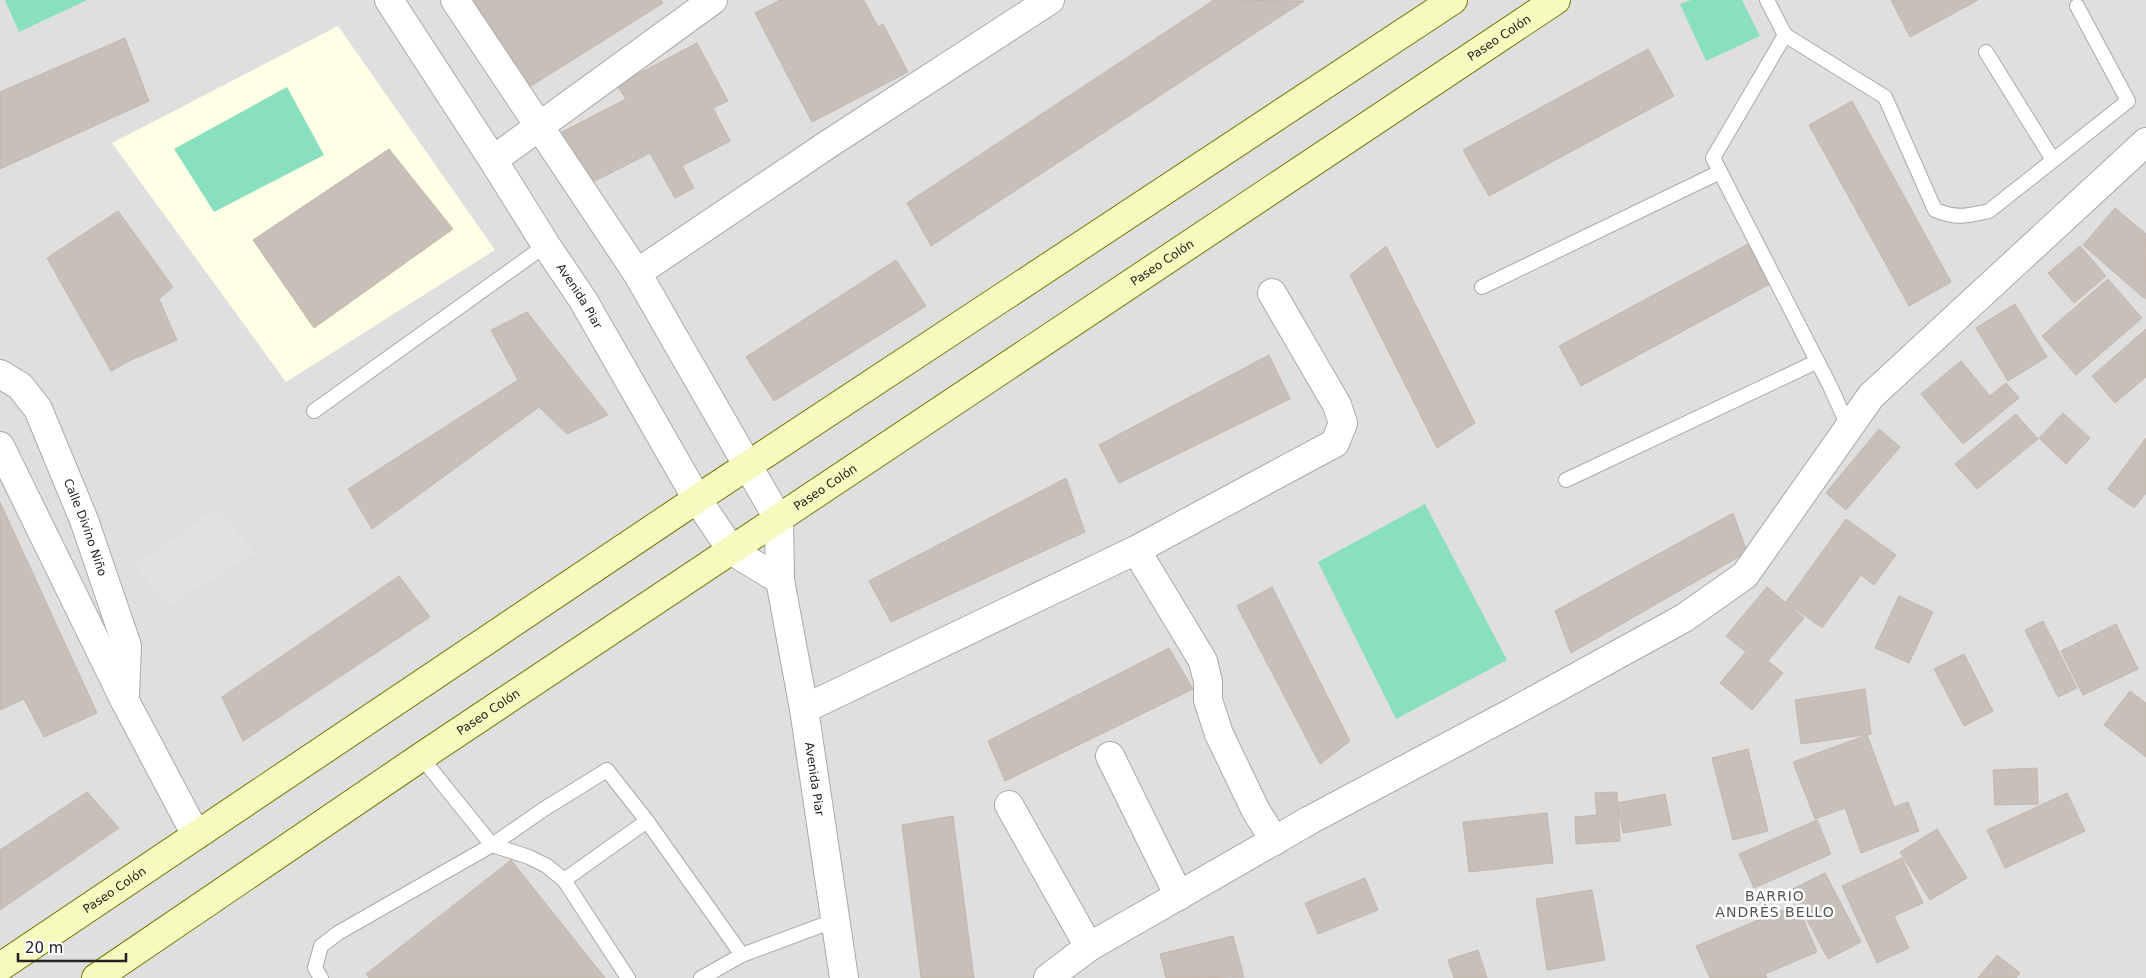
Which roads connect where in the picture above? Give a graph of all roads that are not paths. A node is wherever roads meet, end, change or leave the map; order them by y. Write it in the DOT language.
graph roads {
  1 [pos="389,0"];
  2 [pos="455,0"];
  3 [pos="713,0"];
  4 [pos="1050,0"];
  5 [pos="1453,0"];
  6 [pos="1556,0"];
  7 [pos="1767,0"];
  8 [pos="2077,6"];
  9 [pos="1785,35"];
  10 [pos="1986,52"];
  11 [pos="540,126"];
  12 [pos="2146,142"];
  13 [pos="493,160"];
  14 [pos="2052,160"];
  15 [pos="1720,172"];
  16 [pos="546,245"];
  17 [pos="637,273"];
  18 [pos="1482,287"];
  19 [pos="1272,292"];
  20 [pos="1816,362"];
  21 [pos="0,374"];
  22 [pos="314,411"];
  23 [pos="1849,428"];
  24 [pos="0,446"];
  25 [pos="748,466"];
  26 [pos="1566,480"];
  27 [pos="697,499"];
  28 [pos="779,520"];
  29 [pos="1136,550"];
  30 [pos="732,551"];
  31 [pos="780,580"];
  32 [pos="125,701"];
  33 [pos="804,709"];
  34 [pos="1110,756"];
  35 [pos="421,757"];
  36 [pos="1009,805"];
  37 [pos="647,821"];
  38 [pos="196,835"];
  39 [pos="1274,841"];
  40 [pos="492,845"];
  41 [pos="564,880"];
  42 [pos="1179,896"];
  43 [pos="836,920"];
  44 [pos="1089,947"];
  45 [pos="742,955"];
  46 [pos="0,967"];
  47 [pos="96,978"];
  48 [pos="321,978"];
  49 [pos="628,978"];
  50 [pos="701,978"];
  51 [pos="844,978"];
  52 [pos="1048,978"];
  1 -- 13 [label="street, Avenida Piar"];
  2 -- 11 [label="street, Avenida Piar"];
  3 -- 11 [label="street"];
  4 -- 17 [label="street"];
  5 -- 25 [label="main road, Paseo Colón"];
  6 -- 28 [label="main road, Paseo Colón"];
  7 -- 9 [label="lane"];
  8 -- 14 [label="lane"];
  9 -- 14 [label="lane"];
  9 -- 15 [label="lane"];
  10 -- 14 [label="lane"];
  11 -- 13 [label="street"];
  11 -- 17 [label="street, Avenida Piar"];
  12 -- 23 [label="street"];
  13 -- 16 [label="street, Avenida Piar"];
  15 -- 18 [label="lane"];
  15 -- 20 [label="lane"];
  16 -- 22 [label="lane"];
  16 -- 27 [label="street, Avenida Piar"];
  17 -- 25 [label="street, Avenida Piar"];
  19 -- 29 [label="street"];
  20 -- 23 [label="lane"];
  20 -- 26 [label="lane"];
  21 -- 32 [label="street, Calle Divino Niño"];
  23 -- 39 [label="street"];
  24 -- 32 [label="street, Calle Divino Niño"];
  25 -- 27 [label="main road, Paseo Colón"];
  25 -- 28 [label="street, Avenida Piar"];
  27 -- 30 [label="street, Avenida Piar"];
  27 -- 38 [label="main road, Paseo Colón"];
  28 -- 30 [label="main road, Paseo Colón"];
  28 -- 31 [label="street, Avenida Piar"];
  29 -- 33 [label="street"];
  29 -- 39 [label="street"];
  30 -- 31 [label="street, Avenida Piar"];
  30 -- 35 [label="main road, Paseo Colón"];
  31 -- 33 [label="street, Avenida Piar"];
  32 -- 38 [label="street, Calle Divino Niño"];
  33 -- 43 [label="street, Avenida Piar"];
  34 -- 42 [label="street"];
  35 -- 40 [label="lane"];
  35 -- 47 [label="main road, Paseo Colón"];
  36 -- 44 [label="street"];
  37 -- 40 [label="lane"];
  37 -- 41 [label="lane"];
  37 -- 45 [label="lane"];
  38 -- 46 [label="main road, Paseo Colón"];
  39 -- 42 [label="street"];
  40 -- 41 [label="lane"];
  40 -- 48 [label="lane"];
  41 -- 49 [label="lane"];
  42 -- 44 [label="street"];
  43 -- 45 [label="lane"];
  43 -- 51 [label="street, Avenida Piar"];
  44 -- 52 [label="street"];
  45 -- 50 [label="lane"];
}
